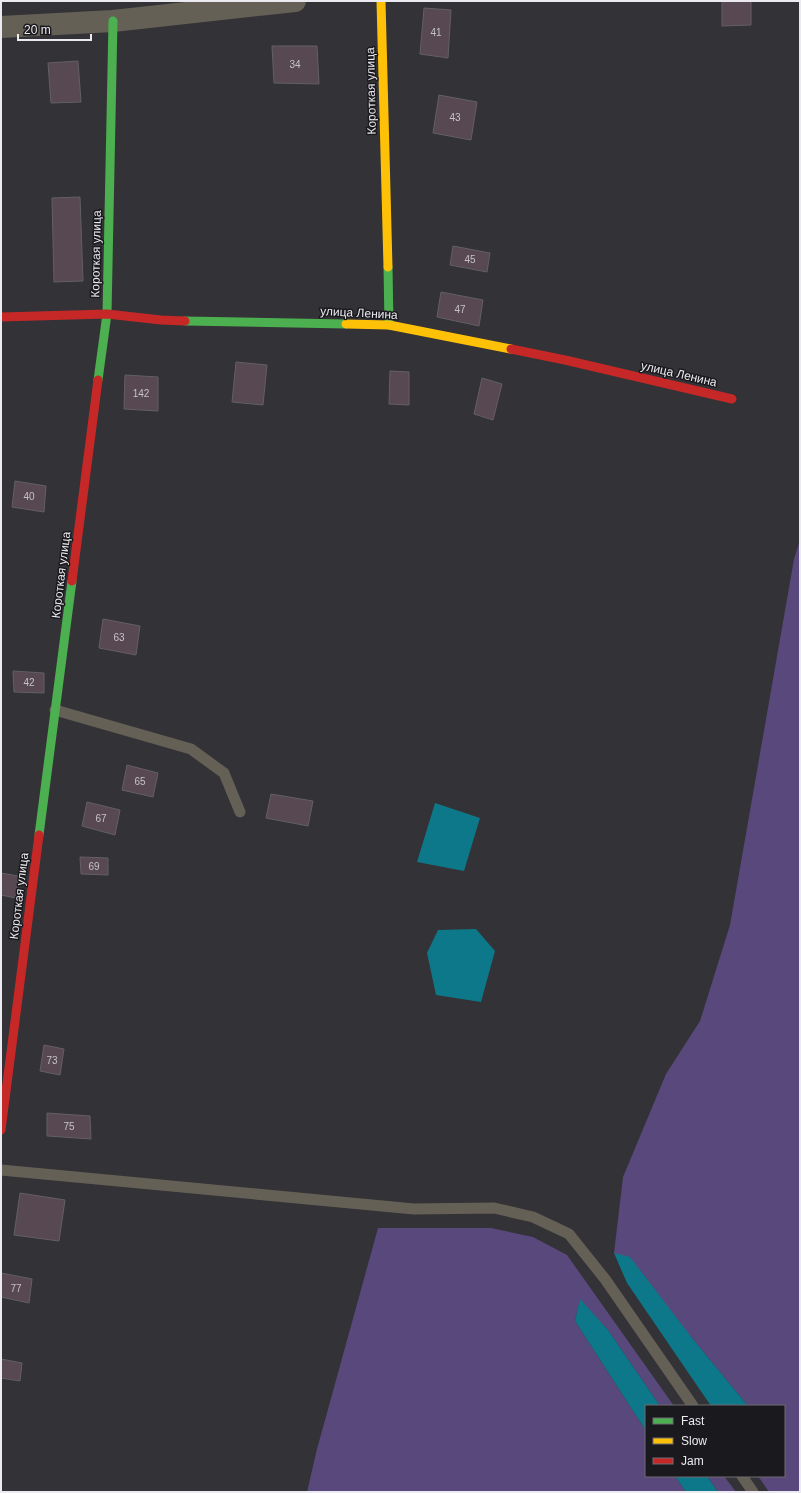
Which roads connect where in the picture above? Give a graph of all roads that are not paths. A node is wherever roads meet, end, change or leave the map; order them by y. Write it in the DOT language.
graph roads {
  1 [pos="295,1"];
  2 [pos="381,1"];
  3 [pos="114,21"];
  4 [pos="1,27"];
  5 [pos="107,314"];
  6 [pos="1,317"];
  7 [pos="389,325"];
  8 [pos="732,399"];
  9 [pos="55,710"];
  10 [pos="240,812"];
  11 [pos="1,1130"];
  12 [pos="1,1170"];
  13 [pos="692,1405"];
  14 [pos="743,1477"];
  15 [pos="753,1492"];
  1 -- 3 [label="street"];
  2 -- 7 [label="street, Короткая улица"];
  3 -- 4 [label="street"];
  3 -- 5 [label="street, Короткая улица"];
  5 -- 6 [label="street, улица Ленина"];
  5 -- 7 [label="street, улица Ленина"];
  5 -- 9 [label="street, Короткая улица"];
  7 -- 8 [label="street, улица Ленина"];
  9 -- 10 [label="lane"];
  9 -- 11 [label="street, Короткая улица"];
  12 -- 13 [label="lane"];
  14 -- 15 [label="lane"];
}
